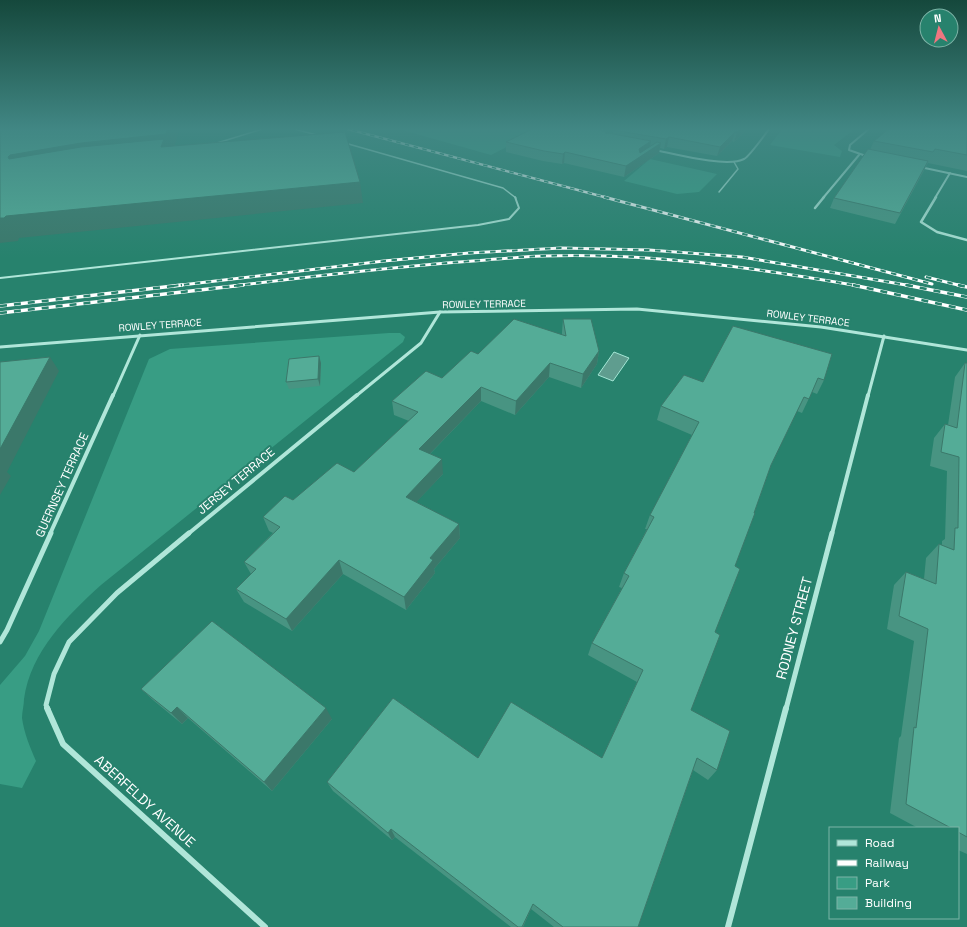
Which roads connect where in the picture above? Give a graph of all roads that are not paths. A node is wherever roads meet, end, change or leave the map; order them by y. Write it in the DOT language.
graph roads {
  1 [pos="444,171"];
  2 [pos="736,171"];
  3 [pos="846,171"];
  4 [pos="941,171"];
  5 [pos="950,173"];
  6 [pos="967,177"];
  7 [pos="719,192"];
  8 [pos="815,208"];
  9 [pos="967,240"];
  10 [pos="0,278"];
  11 [pos="440,312"];
  12 [pos="140,335"];
  13 [pos="884,336"];
  14 [pos="0,347"];
  15 [pos="967,350"];
  16 [pos="0,642"];
  17 [pos="54,674"];
  18 [pos="265,927"];
  19 [pos="728,927"];
  1 -- 10 [label="lane"];
  2 -- 7 [label="lane"];
  3 -- 8 [label="street"];
  4 -- 5 [label="street"];
  5 -- 6 [label="street"];
  5 -- 9 [label="street"];
  11 -- 12 [label="street, ROWLEY TERRACE"];
  11 -- 13 [label="street, ROWLEY TERRACE"];
  11 -- 17 [label="street, JERSEY TERRACE"];
  12 -- 14 [label="street, ROWLEY TERRACE"];
  12 -- 16 [label="street, GUERNSEY TERRACE"];
  13 -- 15 [label="street, ROWLEY TERRACE"];
  13 -- 19 [label="street, RODNEY STREET"];
  17 -- 18 [label="street, ABERFELDY AVENUE"];
}
